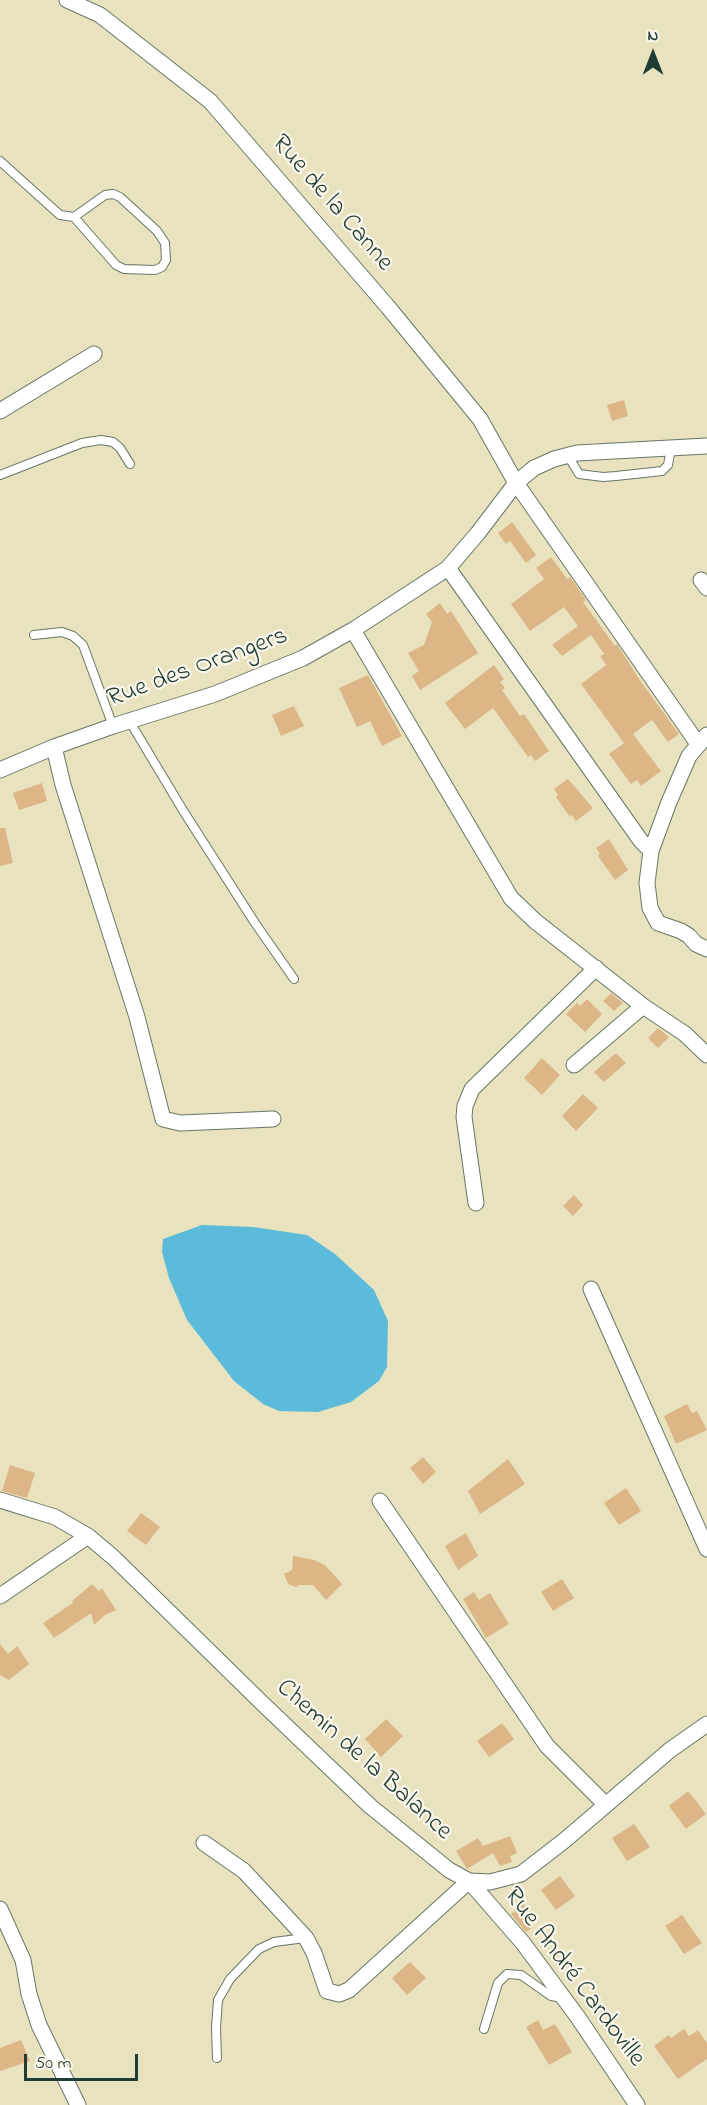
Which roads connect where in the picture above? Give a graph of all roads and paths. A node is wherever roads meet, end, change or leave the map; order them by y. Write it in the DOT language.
graph roads {
  1 [pos="67,0"];
  2 [pos="0,161"];
  3 [pos="74,217"];
  4 [pos="94,354"];
  5 [pos="0,411"];
  6 [pos="707,446"];
  7 [pos="671,448"];
  8 [pos="568,456"];
  9 [pos="130,464"];
  10 [pos="0,475"];
  11 [pos="516,483"];
  12 [pos="448,568"];
  13 [pos="353,630"];
  14 [pos="34,635"];
  15 [pos="130,722"];
  16 [pos="113,726"];
  17 [pos="703,739"];
  18 [pos="54,747"];
  19 [pos="0,770"];
  20 [pos="651,851"];
  21 [pos="707,949"];
  22 [pos="596,968"];
  23 [pos="294,979"];
  24 [pos="644,1006"];
  25 [pos="707,1055"];
  26 [pos="574,1065"];
  27 [pos="273,1119"];
  28 [pos="476,1203"];
  29 [pos="591,1289"];
  30 [pos="0,1500"];
  31 [pos="380,1501"];
  32 [pos="88,1536"];
  33 [pos="707,1549"];
  34 [pos="0,1596"];
  35 [pos="707,1724"];
  36 [pos="606,1804"];
  37 [pos="204,1843"];
  38 [pos="469,1881"];
  39 [pos="0,1909"];
  40 [pos="306,1938"];
  41 [pos="563,1998"];
  42 [pos="484,2029"];
  43 [pos="217,2058"];
  44 [pos="78,2105"];
  45 [pos="637,2105"];
  1 -- 11 [label="street, Rue de la Canne"];
  2 -- 3 [label="lane"];
  3 -- 3 [label="lane"];
  4 -- 5 [label="street"];
  6 -- 7 [label="street, Rue des Orangers"];
  7 -- 8 [label="street, Rue des Orangers"];
  7 -- 8 [label="lane"];
  8 -- 11 [label="street, Rue des Orangers"];
  9 -- 10 [label="lane"];
  11 -- 12 [label="street, Rue des Orangers"];
  11 -- 17 [label="street, Rue de la Canne"];
  12 -- 13 [label="street, Rue des Orangers"];
  12 -- 20 [label="street"];
  13 -- 15 [label="street, Rue des Orangers"];
  13 -- 22 [label="street"];
  14 -- 16 [label="lane"];
  15 -- 16 [label="street, Rue des Orangers"];
  15 -- 23 [label="lane"];
  16 -- 18 [label="street, Rue des Orangers"];
  17 -- 20 [label="street"];
  18 -- 19 [label="street, Rue des Orangers"];
  18 -- 27 [label="street"];
  20 -- 21 [label="street"];
  22 -- 24 [label="street"];
  22 -- 28 [label="street"];
  24 -- 25 [label="street"];
  24 -- 26 [label="street"];
  29 -- 33 [label="street"];
  30 -- 32 [label="street, Chemin de la Balance"];
  31 -- 36 [label="street"];
  32 -- 34 [label="street"];
  32 -- 38 [label="street, Chemin de la Balance"];
  35 -- 36 [label="street"];
  36 -- 38 [label="street"];
  37 -- 40 [label="street"];
  38 -- 40 [label="street"];
  38 -- 41 [label="street, Rue André Cardoville"];
  39 -- 44 [label="street"];
  40 -- 43 [label="lane"];
  41 -- 42 [label="lane"];
  41 -- 45 [label="street, Rue André Cardoville"];
}
